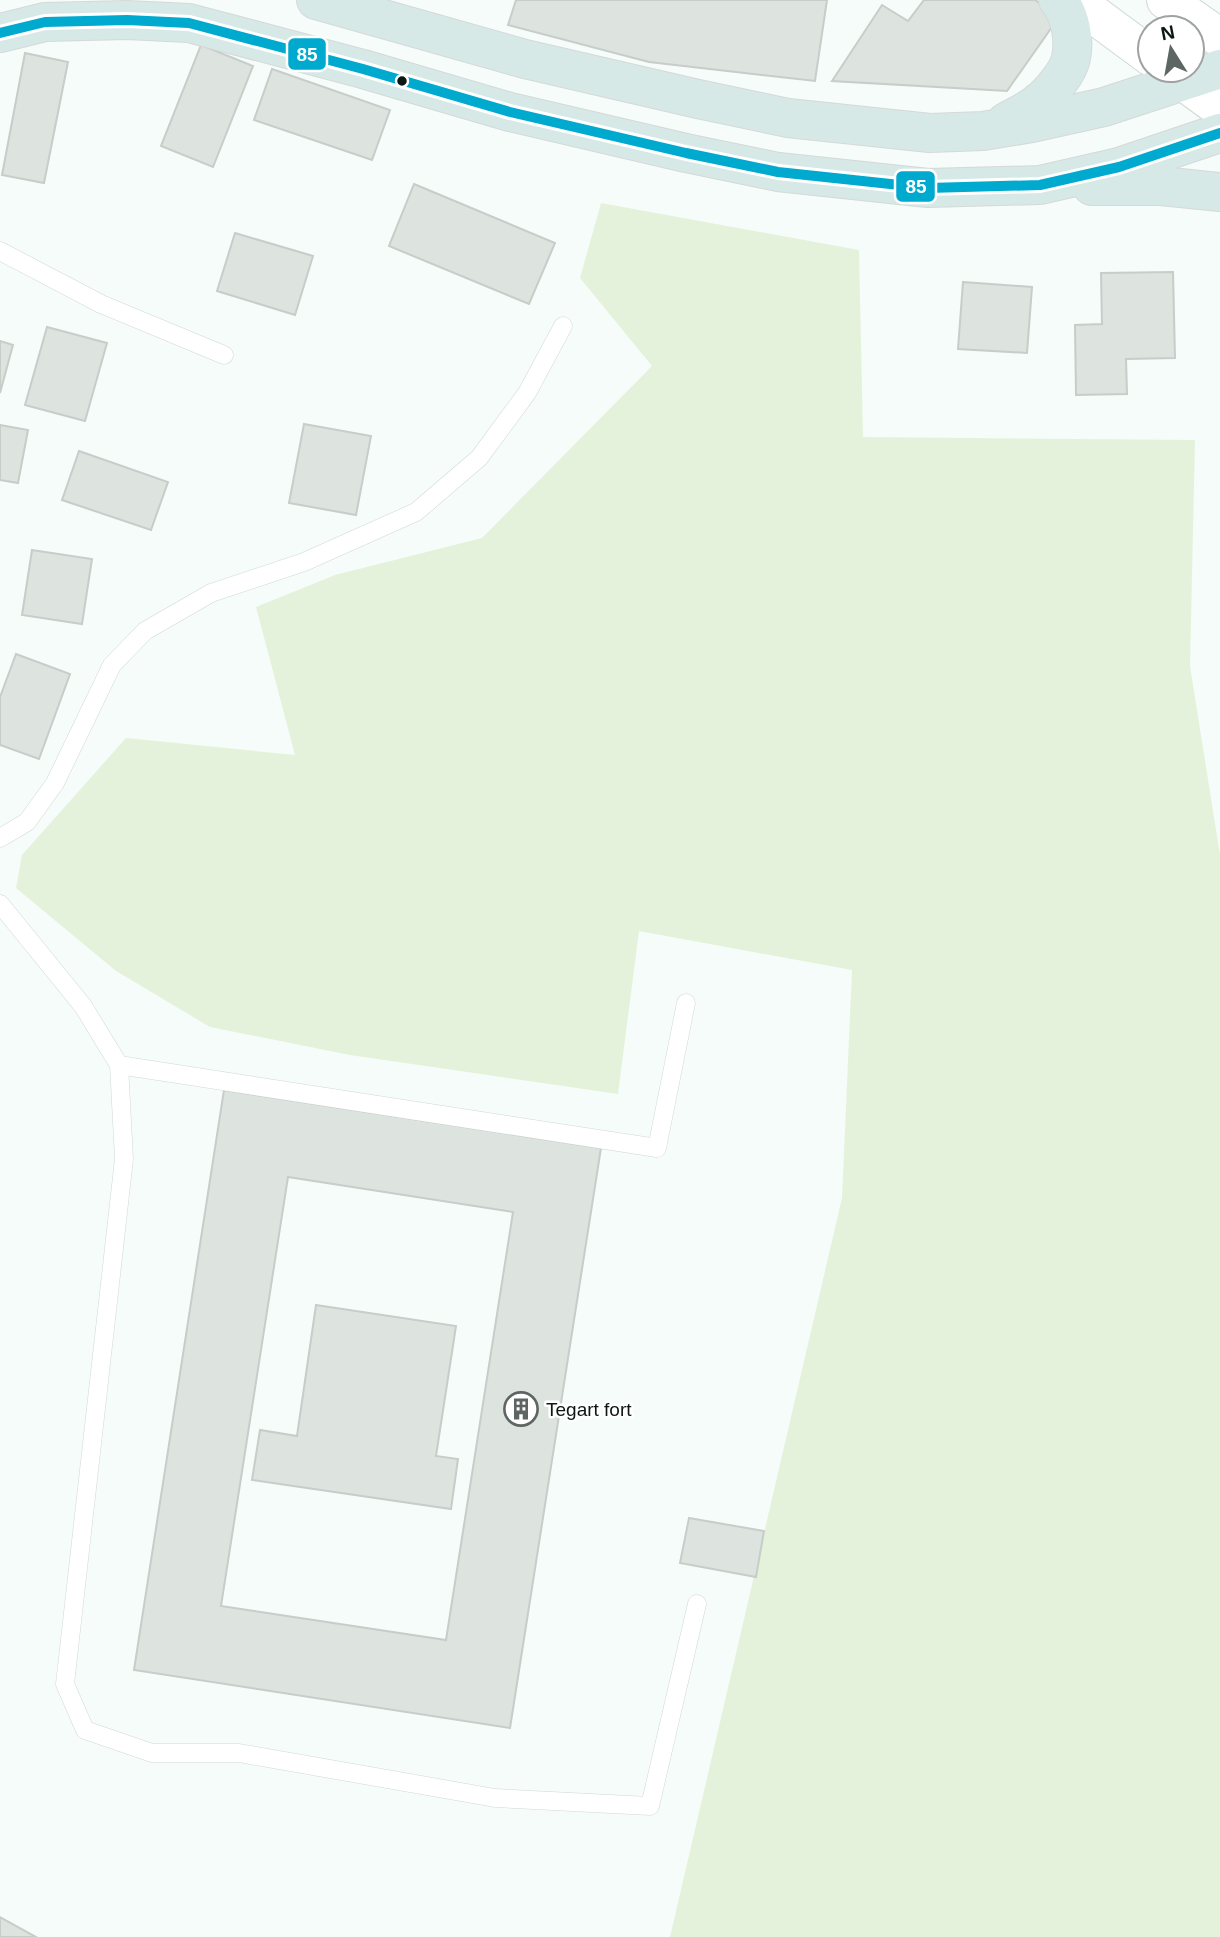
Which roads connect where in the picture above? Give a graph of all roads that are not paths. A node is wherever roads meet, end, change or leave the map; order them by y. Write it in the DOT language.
graph roads {
  1 [pos="316,0"];
  2 [pos="1058,0"];
  3 [pos="1074,0"];
  4 [pos="1166,0"];
  5 [pos="1,37"];
  6 [pos="1220,38"];
  7 [pos="1136,46"];
  8 [pos="1157,84"];
  9 [pos="1187,84"];
  10 [pos="1220,108"];
  11 [pos="960,132"];
  12 [pos="1220,133"];
  13 [pos="985,186"];
  14 [pos="1220,192"];
  15 [pos="0,251"];
  16 [pos="563,326"];
  17 [pos="224,355"];
  18 [pos="0,838"];
  19 [pos="0,904"];
  20 [pos="686,1003"];
  21 [pos="119,1065"];
  22 [pos="697,1604"];
  1 -- 11 [label="highway"];
  2 -- 11 [label="highway"];
  3 -- 7 [label="street"];
  4 -- 6 [label="street"];
  5 -- 13 [label="highway"];
  8 -- 11 [label="highway"];
  9 -- 10 [label="street"];
  12 -- 13 [label="highway"];
  13 -- 14 [label="highway"];
  15 -- 17 [label="lane"];
  16 -- 18 [label="lane"];
  19 -- 21 [label="lane"];
  20 -- 21 [label="lane"];
  21 -- 22 [label="lane"];
}
